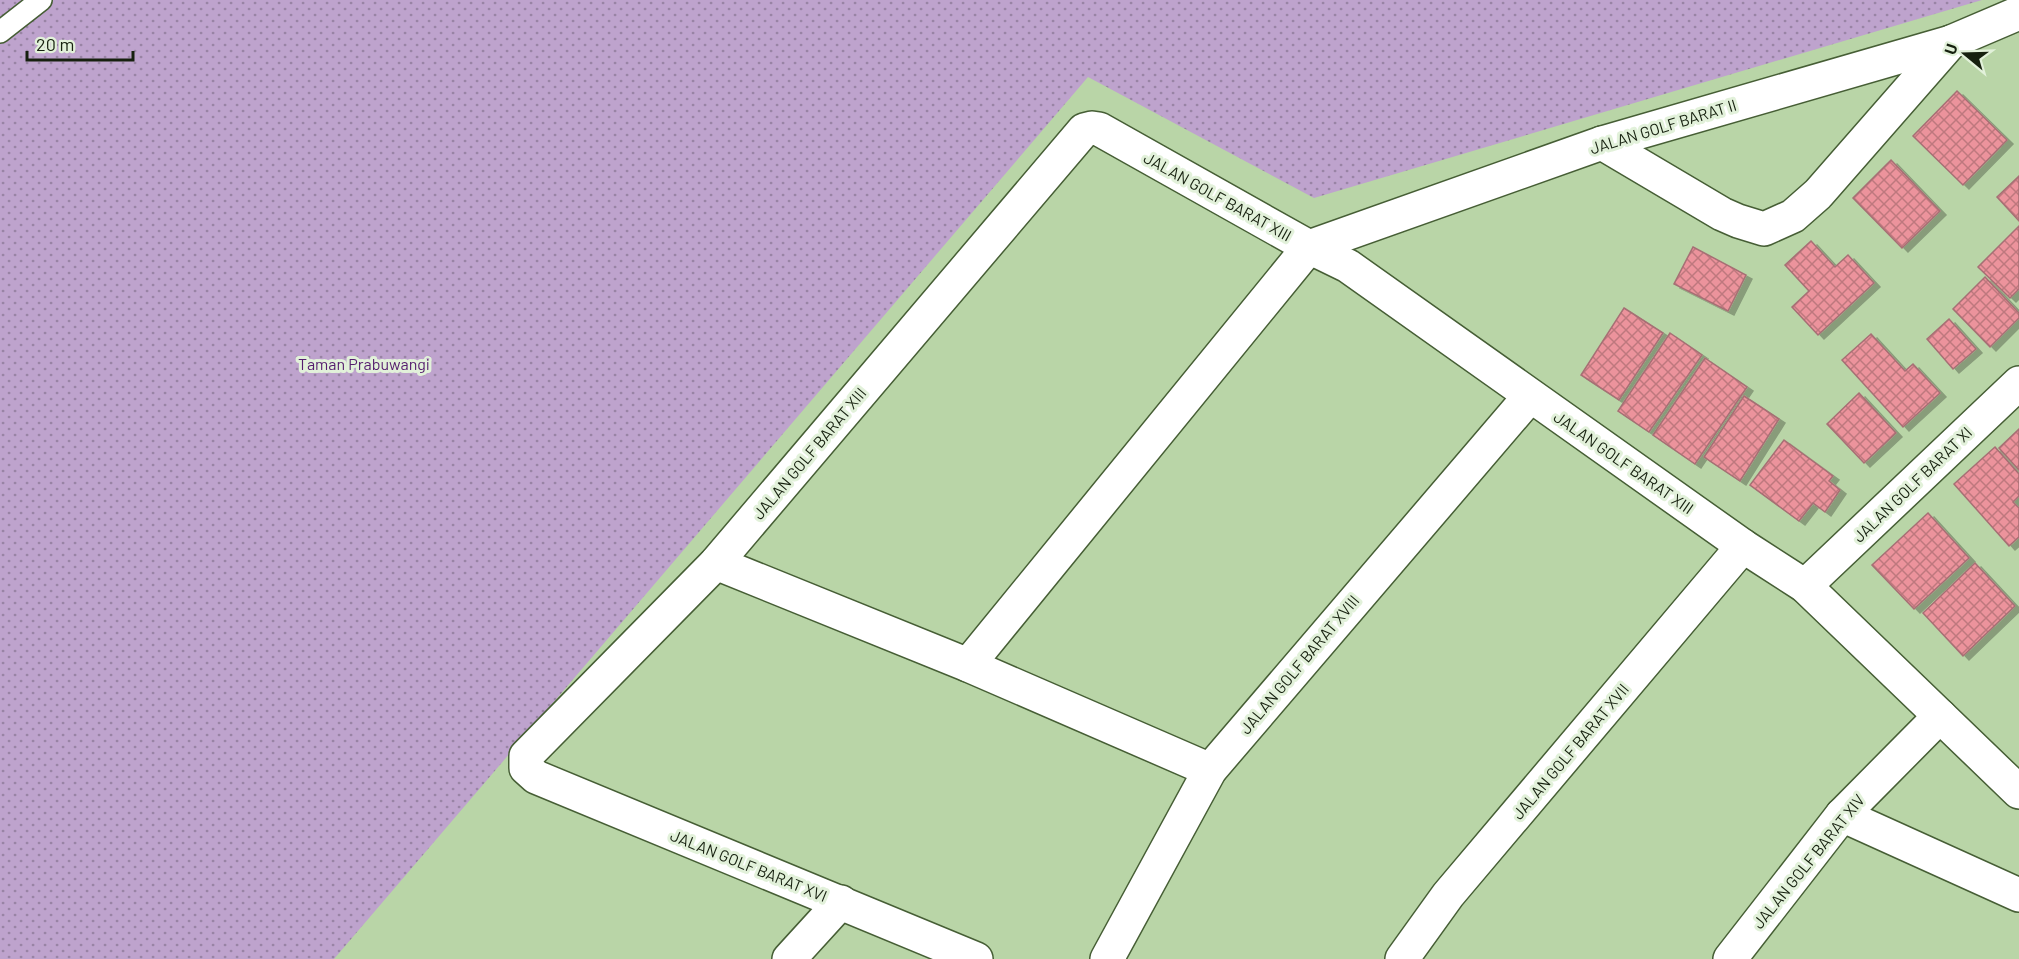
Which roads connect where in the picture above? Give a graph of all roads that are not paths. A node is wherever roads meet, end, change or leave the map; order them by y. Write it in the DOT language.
graph roads {
  1 [pos="41,0"];
  2 [pos="2019,13"];
  3 [pos="0,32"];
  4 [pos="1951,42"];
  5 [pos="1602,143"];
  6 [pos="1309,247"];
  7 [pos="2019,383"];
  8 [pos="1530,396"];
  9 [pos="1743,546"];
  10 [pos="716,563"];
  11 [pos="1805,586"];
  12 [pos="968,665"];
  13 [pos="1940,716"];
  14 [pos="526,768"];
  15 [pos="1210,770"];
  16 [pos="2019,792"];
  17 [pos="1842,815"];
  18 [pos="2019,895"];
  19 [pos="841,902"];
  20 [pos="941,952"];
  21 [pos="789,959"];
  22 [pos="976,959"];
  23 [pos="1107,959"];
  24 [pos="1402,959"];
  25 [pos="1730,959"];
  1 -- 3 [label="lane"];
  2 -- 4 [label="street, JALAN GOLF BARAT II"];
  4 -- 5 [label="street, JALAN GOLF BARAT II"];
  4 -- 5 [label="street"];
  5 -- 6 [label="street, JALAN GOLF BARAT II"];
  6 -- 8 [label="street, JALAN GOLF BARAT XIII"];
  6 -- 10 [label="street, JALAN GOLF BARAT XIII"];
  6 -- 12 [label="street"];
  7 -- 11 [label="street, JALAN GOLF BARAT XI"];
  8 -- 9 [label="street, JALAN GOLF BARAT XIII"];
  8 -- 15 [label="street, JALAN GOLF BARAT XVIII"];
  9 -- 11 [label="street, JALAN GOLF BARAT XIII"];
  9 -- 24 [label="street, JALAN GOLF BARAT XVII"];
  10 -- 12 [label="street"];
  10 -- 14 [label="street, JALAN GOLF BARAT XIII"];
  11 -- 13 [label="street, JALAN GOLF BARAT XIII"];
  12 -- 15 [label="street"];
  13 -- 16 [label="street, JALAN GOLF BARAT XIII"];
  13 -- 17 [label="street, JALAN GOLF BARAT XIV"];
  14 -- 19 [label="street, JALAN GOLF BARAT XVI"];
  15 -- 23 [label="street, JALAN GOLF BARAT XVIII"];
  17 -- 18 [label="street"];
  17 -- 25 [label="street, JALAN GOLF BARAT XIV"];
  19 -- 20 [label="street, JALAN GOLF BARAT XVI"];
  19 -- 21 [label="street"];
  20 -- 22 [label="street, JALAN GOLF BARAT XVI"];
}
